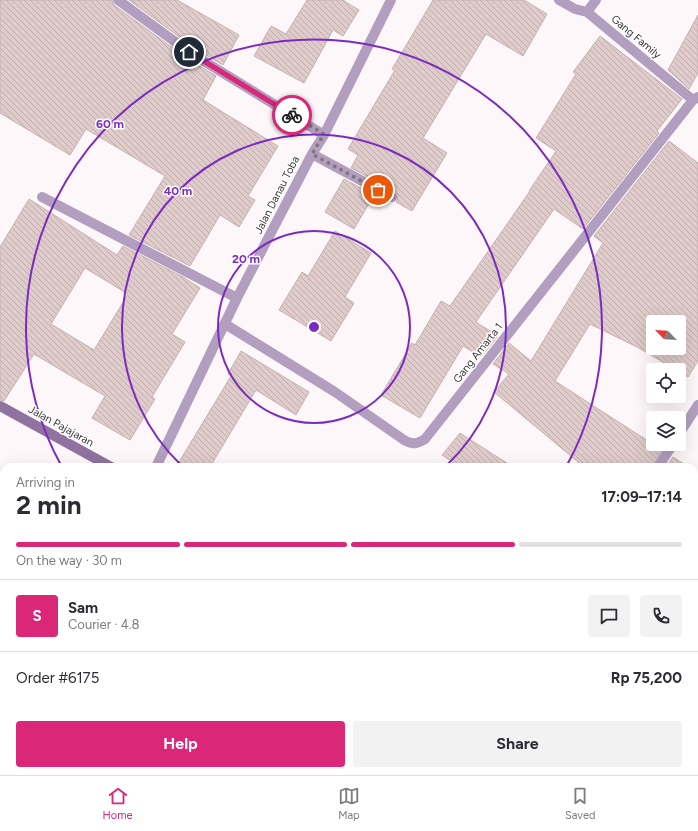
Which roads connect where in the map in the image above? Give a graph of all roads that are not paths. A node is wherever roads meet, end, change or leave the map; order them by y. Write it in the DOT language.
graph roads {
  1 [pos="118,0"];
  2 [pos="391,0"];
  3 [pos="559,0"];
  4 [pos="596,0"];
  5 [pos="587,12"];
  6 [pos="696,99"];
  7 [pos="324,134"];
  8 [pos="312,154"];
  9 [pos="42,197"];
  10 [pos="392,197"];
  11 [pos="237,298"];
  12 [pos="225,324"];
  13 [pos="698,405"];
  14 [pos="0,406"];
  15 [pos="686,423"];
  16 [pos="668,451"];
  17 [pos="104,463"];
  18 [pos="158,463"];
  19 [pos="661,463"];
  1 -- 7 [label="street"];
  2 -- 7 [label="street, Jalan Danau Toba"];
  3 -- 5 [label="street, Gang Family"];
  4 -- 5 [label="street"];
  5 -- 6 [label="street, Gang Family"];
  6 -- 12 [label="street, Gang Amarta 1"];
  7 -- 8 [label="street, Jalan Danau Toba"];
  8 -- 10 [label="street"];
  8 -- 11 [label="street, Jalan Danau Toba"];
  9 -- 11 [label="street"];
  11 -- 12 [label="street, Jalan Danau Toba"];
  12 -- 18 [label="street, Jalan Danau Toba"];
  13 -- 15 [label="street"];
  14 -- 17 [label="main road, Jalan Pajajaran"];
  16 -- 19 [label="street"];
}
